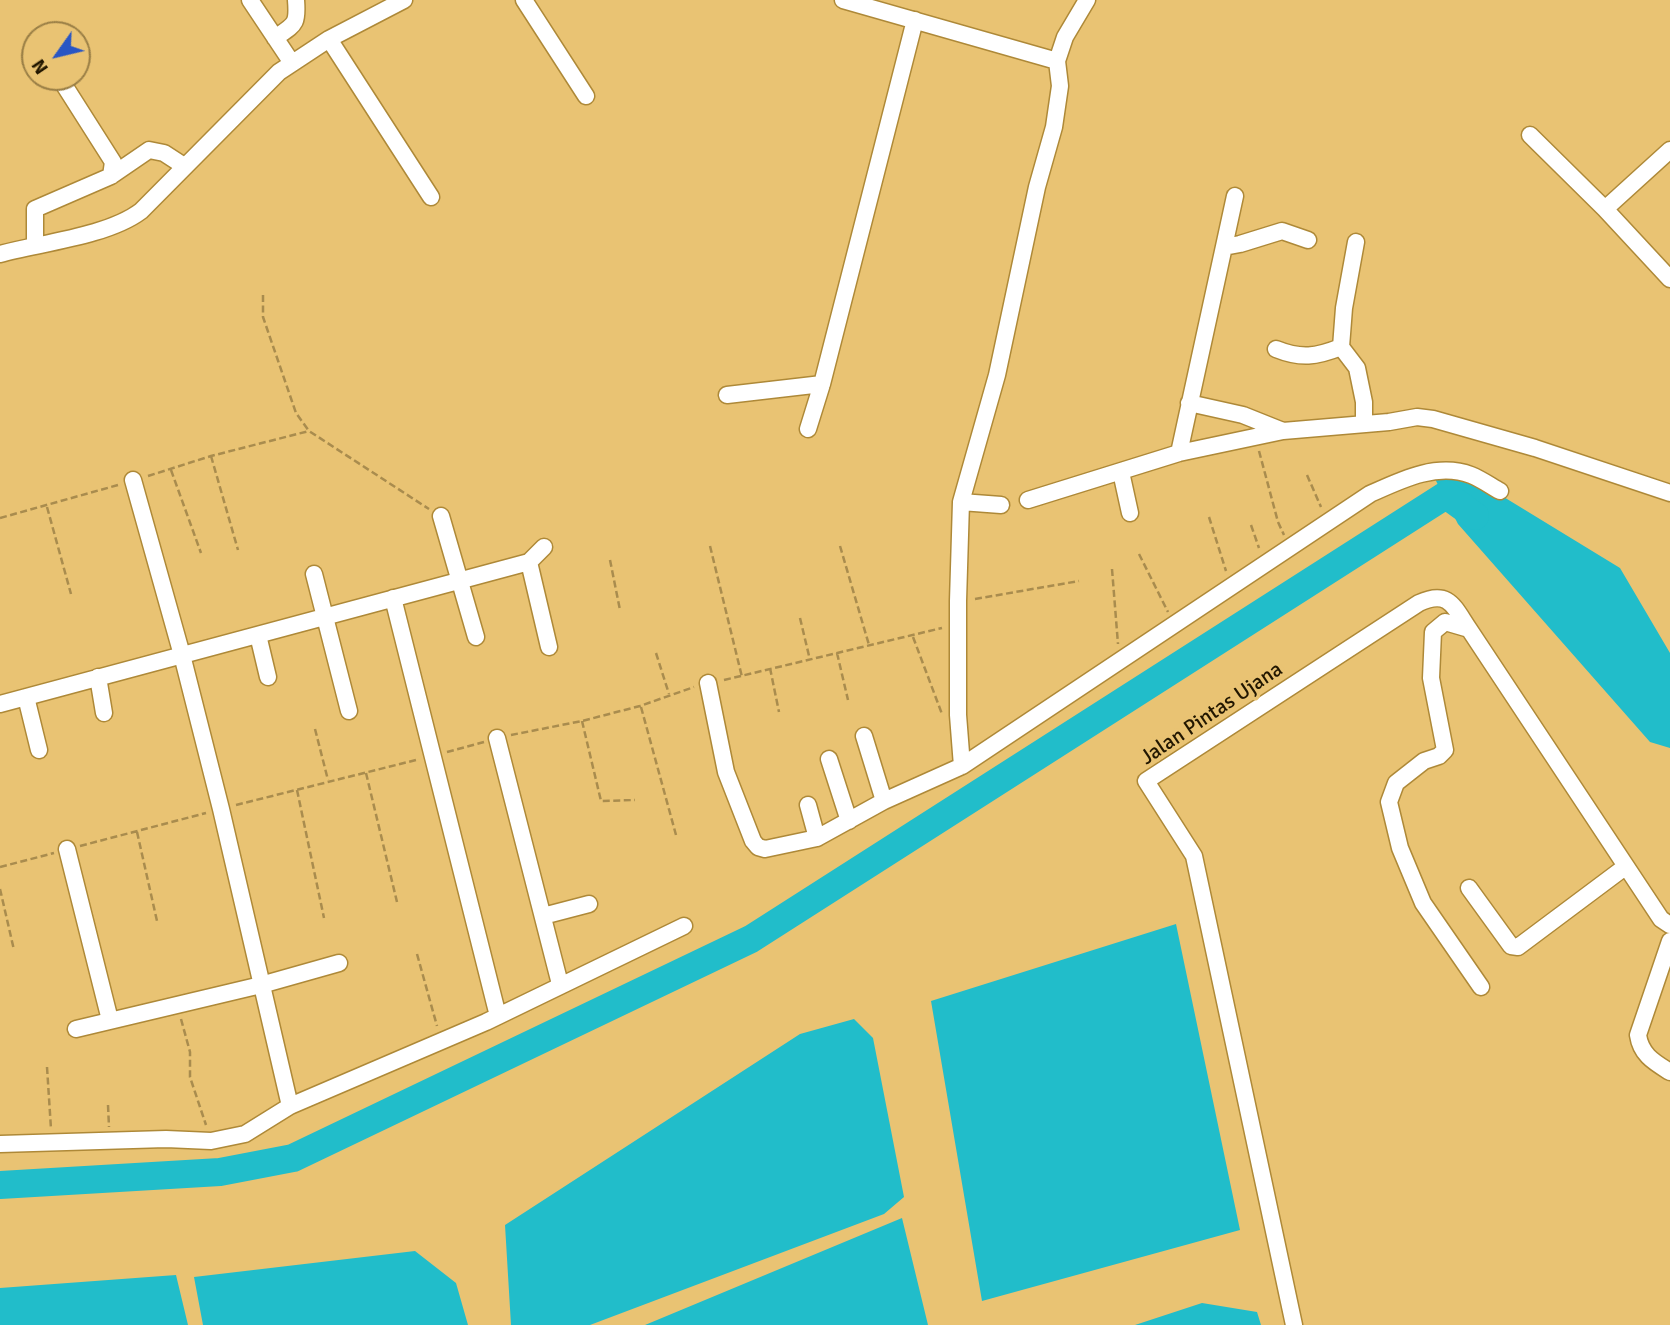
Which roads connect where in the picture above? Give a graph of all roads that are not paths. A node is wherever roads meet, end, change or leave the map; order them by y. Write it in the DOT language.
graph roads {
  1 [pos="250,0"];
  2 [pos="296,0"];
  3 [pos="404,0"];
  4 [pos="524,0"];
  5 [pos="843,0"];
  6 [pos="1087,0"];
  7 [pos="915,20"];
  8 [pos="275,38"];
  9 [pos="329,39"];
  10 [pos="1057,61"];
  11 [pos="292,63"];
  12 [pos="68,91"];
  13 [pos="586,96"];
  14 [pos="1530,135"];
  15 [pos="1670,150"];
  16 [pos="184,166"];
  17 [pos="111,176"];
  18 [pos="1235,196"];
  19 [pos="431,197"];
  20 [pos="1605,209"];
  21 [pos="1307,240"];
  22 [pos="1356,242"];
  23 [pos="35,245"];
  24 [pos="1224,247"];
  25 [pos="0,254"];
  26 [pos="1669,276"];
  27 [pos="1341,347"];
  28 [pos="1276,349"];
  29 [pos="822,384"];
  30 [pos="727,395"];
  31 [pos="1189,403"];
  32 [pos="1364,424"];
  33 [pos="808,429"];
  34 [pos="1283,431"];
  35 [pos="1179,453"];
  36 [pos="1121,472"];
  37 [pos="133,480"];
  38 [pos="1500,491"];
  39 [pos="1670,493"];
  40 [pos="1028,500"];
  41 [pos="961,502"];
  42 [pos="1001,505"];
  43 [pos="1129,513"];
  44 [pos="441,516"];
  45 [pos="544,547"];
  46 [pos="529,562"];
  47 [pos="314,575"];
  48 [pos="460,579"];
  49 [pos="393,598"];
  50 [pos="324,616"];
  51 [pos="1469,629"];
  52 [pos="258,635"];
  53 [pos="476,637"];
  54 [pos="549,647"];
  55 [pos="182,655"];
  56 [pos="98,677"];
  57 [pos="268,677"];
  58 [pos="708,683"];
  59 [pos="26,697"];
  60 [pos="0,704"];
  61 [pos="349,711"];
  62 [pos="104,713"];
  63 [pos="864,736"];
  64 [pos="497,738"];
  65 [pos="39,750"];
  66 [pos="829,759"];
  67 [pos="962,766"];
  68 [pos="884,801"];
  69 [pos="808,804"];
  70 [pos="849,821"];
  71 [pos="817,838"];
  72 [pos="67,849"];
  73 [pos="1625,866"];
  74 [pos="1469,888"];
  75 [pos="589,904"];
  76 [pos="543,916"];
  77 [pos="1670,925"];
  78 [pos="684,926"];
  79 [pos="1670,941"];
  80 [pos="340,963"];
  81 [pos="560,984"];
  82 [pos="261,985"];
  83 [pos="1481,987"];
  84 [pos="498,1016"];
  85 [pos="110,1020"];
  86 [pos="76,1029"];
  87 [pos="1670,1072"];
  88 [pos="290,1106"];
  89 [pos="0,1144"];
  90 [pos="1294,1325"];
  1 -- 8 [label="street"];
  2 -- 8 [label="street"];
  3 -- 9 [label="street"];
  4 -- 13 [label="street"];
  5 -- 7 [label="street"];
  6 -- 10 [label="street"];
  7 -- 10 [label="street"];
  7 -- 29 [label="street"];
  8 -- 11 [label="street"];
  9 -- 11 [label="street"];
  9 -- 19 [label="street"];
  10 -- 41 [label="street"];
  11 -- 16 [label="street"];
  12 -- 17 [label="street"];
  14 -- 20 [label="street"];
  15 -- 20 [label="street"];
  16 -- 17 [label="street"];
  16 -- 23 [label="street"];
  17 -- 23 [label="street"];
  18 -- 24 [label="street"];
  20 -- 26 [label="street"];
  21 -- 24 [label="street"];
  22 -- 27 [label="street"];
  23 -- 25 [label="street"];
  24 -- 31 [label="street"];
  27 -- 28 [label="street"];
  27 -- 32 [label="street"];
  29 -- 30 [label="street"];
  29 -- 33 [label="street"];
  31 -- 34 [label="street"];
  31 -- 35 [label="street"];
  32 -- 34 [label="street"];
  32 -- 39 [label="street"];
  34 -- 35 [label="street"];
  35 -- 36 [label="street"];
  36 -- 40 [label="street"];
  36 -- 43 [label="street"];
  37 -- 55 [label="street"];
  38 -- 67 [label="street"];
  41 -- 42 [label="street"];
  41 -- 67 [label="street"];
  44 -- 48 [label="street"];
  45 -- 46 [label="street"];
  46 -- 48 [label="street"];
  46 -- 54 [label="street"];
  47 -- 50 [label="street"];
  48 -- 49 [label="street"];
  48 -- 53 [label="street"];
  49 -- 50 [label="street"];
  49 -- 84 [label="street"];
  50 -- 52 [label="street"];
  50 -- 61 [label="street"];
  51 -- 73 [label="street, Jalan Pintas Ujana"];
  51 -- 83 [label="street"];
  51 -- 90 [label="street, Jalan Pintas Ujana"];
  52 -- 55 [label="street"];
  52 -- 57 [label="street"];
  55 -- 56 [label="street"];
  55 -- 82 [label="street"];
  56 -- 59 [label="street"];
  56 -- 62 [label="street"];
  58 -- 71 [label="street"];
  59 -- 60 [label="street"];
  59 -- 65 [label="street"];
  63 -- 68 [label="street"];
  64 -- 76 [label="street"];
  66 -- 70 [label="street"];
  67 -- 68 [label="street"];
  68 -- 70 [label="street"];
  69 -- 71 [label="street"];
  70 -- 71 [label="street"];
  72 -- 85 [label="street"];
  73 -- 74 [label="street"];
  73 -- 77 [label="street, Jalan Pintas Ujana"];
  75 -- 76 [label="street"];
  76 -- 81 [label="street"];
  78 -- 81 [label="street"];
  79 -- 87 [label="street"];
  80 -- 82 [label="street"];
  81 -- 84 [label="street"];
  82 -- 85 [label="street"];
  82 -- 88 [label="street"];
  84 -- 88 [label="street"];
  85 -- 86 [label="street"];
  88 -- 89 [label="street"];
}
